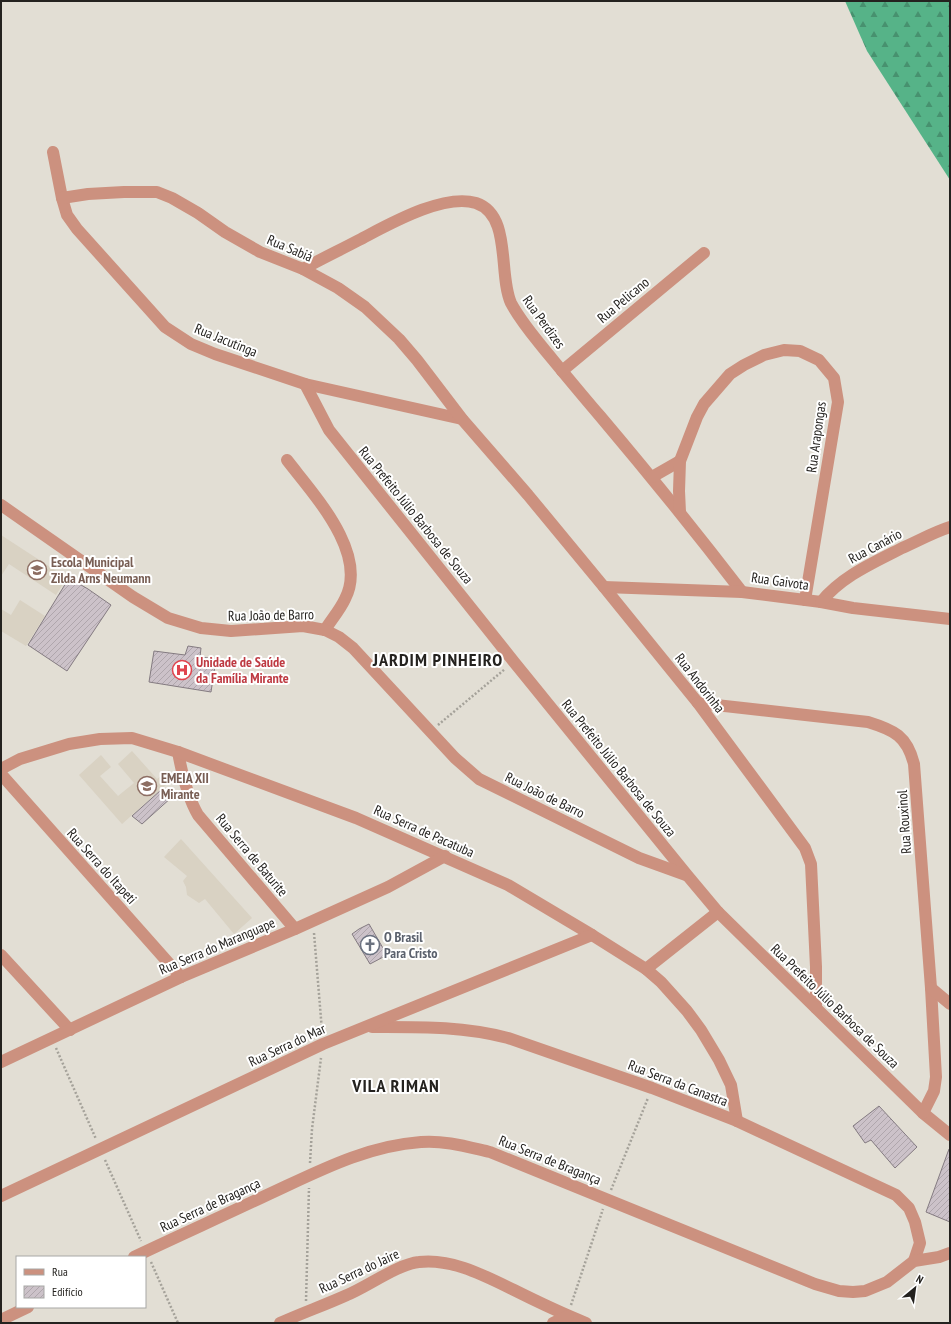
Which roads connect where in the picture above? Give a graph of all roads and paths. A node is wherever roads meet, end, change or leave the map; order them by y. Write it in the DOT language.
graph roads {
  1 [pos="53,152"];
  2 [pos="62,198"];
  3 [pos="704,253"];
  4 [pos="302,269"];
  5 [pos="562,371"];
  6 [pos="305,384"];
  7 [pos="462,419"];
  8 [pos="287,460"];
  9 [pos="680,461"];
  10 [pos="652,477"];
  11 [pos="1,505"];
  12 [pos="680,512"];
  13 [pos="950,527"];
  14 [pos="604,587"];
  15 [pos="742,592"];
  16 [pos="805,600"];
  17 [pos="821,602"];
  18 [pos="950,619"];
  19 [pos="324,630"];
  20 [pos="514,662"];
  21 [pos="698,703"];
  22 [pos="430,731"];
  23 [pos="178,752"];
  24 [pos="1,769"];
  25 [pos="1,774"];
  26 [pos="445,856"];
  27 [pos="687,875"];
  28 [pos="718,912"];
  29 [pos="313,920"];
  30 [pos="294,929"];
  31 [pos="592,935"];
  32 [pos="1,955"];
  33 [pos="646,969"];
  34 [pos="181,977"];
  35 [pos="931,988"];
  36 [pos="950,1004"];
  37 [pos="816,1008"];
  38 [pos="366,1027"];
  39 [pos="70,1030"];
  40 [pos="51,1039"];
  41 [pos="323,1044"];
  42 [pos="1,1062"];
  43 [pos="652,1088"];
  44 [pos="923,1113"];
  45 [pos="736,1121"];
  46 [pos="950,1135"];
  47 [pos="101,1149"];
  48 [pos="310,1175"];
  49 [pos="1,1196"];
  50 [pos="607,1199"];
  51 [pos="146,1252"];
  52 [pos="950,1252"];
  53 [pos="136,1256"];
  54 [pos="914,1261"];
  55 [pos="26,1308"];
  56 [pos="306,1311"];
  57 [pos="568,1316"];
  58 [pos="1,1320"];
  59 [pos="178,1323"];
  60 [pos="280,1323"];
  61 [pos="553,1323"];
  62 [pos="586,1323"];
  1 -- 2 [label="street, Rua Jacutinga"];
  2 -- 4 [label="street, Rua Sabiá"];
  2 -- 6 [label="street, Rua Jacutinga"];
  3 -- 5 [label="street, Rua Pelicano"];
  4 -- 5 [label="street, Rua Perdizes"];
  4 -- 7 [label="street, Rua Sabiá"];
  5 -- 10 [label="street, Rua Perdizes"];
  6 -- 7 [label="street, Rua Jacutinga"];
  6 -- 20 [label="street, Rua Prefeito Júlio Barbosa de Souza"];
  7 -- 14 [label="street, Rua Andorinha"];
  8 -- 19 [label="street"];
  9 -- 10 [label="street"];
  9 -- 12 [label="street, Rua Arapongas"];
  9 -- 16 [label="street, Rua Arapongas"];
  10 -- 12 [label="street, Rua Perdizes"];
  11 -- 19 [label="street, Rua João de Barro"];
  12 -- 15 [label="street, Rua Perdizes"];
  13 -- 17 [label="street, Rua Canário"];
  14 -- 15 [label="street, Rua Gaivota"];
  14 -- 21 [label="street, Rua Andorinha"];
  15 -- 16 [label="street, Rua Gaivota"];
  16 -- 17 [label="street, Rua Gaivota"];
  17 -- 18 [label="street, Rua Gaivota"];
  19 -- 22 [label="street, Rua João de Barro"];
  20 -- 22 [label="path"];
  20 -- 27 [label="street, Rua Prefeito Júlio Barbosa de Souza"];
  21 -- 35 [label="street, Rua Rouxinol"];
  21 -- 37 [label="street, Rua Andorinha"];
  22 -- 27 [label="street, Rua João de Barro"];
  23 -- 24 [label="street, Rua Serra de Pacatuba"];
  23 -- 26 [label="street, Rua Serra de Pacatuba"];
  23 -- 30 [label="street, Rua Serra de Baturite"];
  25 -- 34 [label="street, Rua Serra do Itapeti"];
  26 -- 29 [label="street, Rua Serra do Maranguape"];
  26 -- 31 [label="street, Rua Serra de Pacatuba"];
  27 -- 28 [label="street, Rua Prefeito Júlio Barbosa de Souza"];
  28 -- 33 [label="street"];
  28 -- 37 [label="street, Rua Prefeito Júlio Barbosa de Souza"];
  29 -- 30 [label="street, Rua Serra do Maranguape"];
  29 -- 41 [label="path"];
  30 -- 34 [label="street, Rua Serra do Maranguape"];
  31 -- 33 [label="street, Rua Serra de Pacatuba"];
  31 -- 38 [label="street, Rua Serra do Mar"];
  32 -- 39 [label="street"];
  33 -- 45 [label="street, Rua Serra de Pacatuba"];
  34 -- 39 [label="street, Rua Serra do Maranguape"];
  35 -- 36 [label="street"];
  35 -- 44 [label="street, Rua Rouxinol"];
  37 -- 44 [label="street, Rua Prefeito Júlio Barbosa de Souza"];
  38 -- 41 [label="street, Rua Serra do Mar"];
  38 -- 43 [label="street, Rua Serra da Canastra"];
  39 -- 40 [label="street, Rua Serra do Maranguape"];
  40 -- 42 [label="street, Rua Serra do Maranguape"];
  40 -- 47 [label="path"];
  41 -- 47 [label="street, Rua Serra do Mar"];
  41 -- 48 [label="path"];
  43 -- 45 [label="street, Rua Serra da Canastra"];
  43 -- 50 [label="path"];
  44 -- 46 [label="street, Rua Prefeito Júlio Barbosa de Souza"];
  45 -- 54 [label="street, Rua Serra da Canastra"];
  47 -- 49 [label="street, Rua Serra do Mar"];
  47 -- 51 [label="path"];
  48 -- 50 [label="street, Rua Serra de Bragança"];
  48 -- 51 [label="street, Rua Serra de Bragança"];
  48 -- 56 [label="path"];
  50 -- 54 [label="street, Rua Serra de Bragança"];
  50 -- 57 [label="path"];
  51 -- 53 [label="street, Rua Serra de Bragança"];
  51 -- 59 [label="path"];
  52 -- 54 [label="street, Rua Serra de Bragança"];
  55 -- 58 [label="street"];
  56 -- 57 [label="street, Rua Serra do Jaire"];
  56 -- 60 [label="street, Rua Serra do Jaire"];
  57 -- 61 [label="street"];
  57 -- 62 [label="street, Rua Serra do Jaire"];
}
